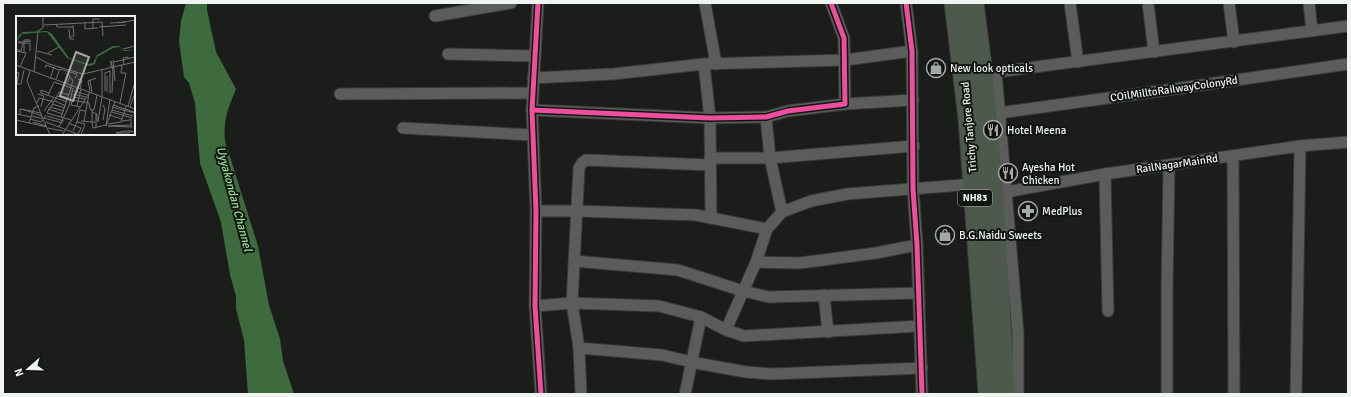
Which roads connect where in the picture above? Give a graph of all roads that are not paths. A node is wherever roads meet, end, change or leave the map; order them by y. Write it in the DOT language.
graph roads {
  1 [pos="511,3"];
  2 [pos="538,3"];
  3 [pos="705,3"];
  4 [pos="831,3"];
  5 [pos="906,3"];
  6 [pos="955,3"];
  7 [pos="973,3"];
  8 [pos="1070,3"];
  9 [pos="1148,3"];
  10 [pos="1229,3"];
  11 [pos="1309,3"];
  12 [pos="435,16"];
  13 [pos="1348,26"];
  14 [pos="1312,31"];
  15 [pos="1234,42"];
  16 [pos="912,51"];
  17 [pos="1154,52"];
  18 [pos="448,54"];
  19 [pos="535,56"];
  20 [pos="845,60"];
  21 [pos="1078,62"];
  22 [pos="704,64"];
  23 [pos="716,64"];
  24 [pos="1348,64"];
  25 [pos="989,73"];
  26 [pos="533,78"];
  27 [pos="533,92"];
  28 [pos="340,94"];
  29 [pos="913,100"];
  30 [pos="845,104"];
  31 [pos="532,110"];
  32 [pos="999,113"];
  33 [pos="766,117"];
  34 [pos="710,118"];
  35 [pos="403,128"];
  36 [pos="533,134"];
  37 [pos="1348,142"];
  38 [pos="914,146"];
  39 [pos="1300,146"];
  40 [pos="1233,156"];
  41 [pos="770,158"];
  42 [pos="710,162"];
  43 [pos="1169,166"];
  44 [pos="1106,174"];
  45 [pos="974,184"];
  46 [pos="913,189"];
  47 [pos="1006,192"];
  48 [pos="577,210"];
  49 [pos="536,212"];
  50 [pos="782,212"];
  51 [pos="710,218"];
  52 [pos="767,229"];
  53 [pos="917,244"];
  54 [pos="574,261"];
  55 [pos="756,262"];
  56 [pos="743,291"];
  57 [pos="919,293"];
  58 [pos="824,295"];
  59 [pos="572,303"];
  60 [pos="535,306"];
  61 [pos="1108,310"];
  62 [pos="701,317"];
  63 [pos="920,326"];
  64 [pos="726,330"];
  65 [pos="828,332"];
  66 [pos="579,348"];
  67 [pos="693,362"];
  68 [pos="922,368"];
  69 [pos="541,394"];
  70 [pos="581,394"];
  71 [pos="685,394"];
  72 [pos="922,394"];
  73 [pos="989,394"];
  74 [pos="1004,394"];
  75 [pos="1018,394"];
  76 [pos="1167,394"];
  77 [pos="1234,394"];
  78 [pos="1296,394"];
  1 -- 12 [label="street"];
  2 -- 19 [label="street"];
  3 -- 23 [label="street"];
  4 -- 20 [label="street"];
  5 -- 16 [label="street"];
  6 -- 45 [label="highway, Trichy Tanjore Road / NH83"];
  7 -- 25 [label="highway, Trichy Tanjore Road / NH83"];
  8 -- 21 [label="street"];
  9 -- 17 [label="street"];
  10 -- 15 [label="street"];
  11 -- 14 [label="street"];
  13 -- 14 [label="street"];
  14 -- 15 [label="street"];
  15 -- 17 [label="street"];
  16 -- 20 [label="street"];
  16 -- 29 [label="street"];
  17 -- 21 [label="street"];
  18 -- 19 [label="street"];
  19 -- 26 [label="street"];
  20 -- 23 [label="street"];
  20 -- 30 [label="street"];
  21 -- 25 [label="street"];
  22 -- 23 [label="street"];
  22 -- 26 [label="street"];
  22 -- 34 [label="street"];
  24 -- 32 [label="street, COilMilltoRailwayColonyRd"];
  25 -- 32 [label="street"];
  25 -- 74 [label="highway, Trichy Tanjore Road / NH83"];
  26 -- 27 [label="street"];
  27 -- 28 [label="street"];
  27 -- 31 [label="street"];
  29 -- 30 [label="street"];
  29 -- 38 [label="street"];
  30 -- 33 [label="street"];
  31 -- 34 [label="street"];
  31 -- 36 [label="street"];
  32 -- 47 [label="street"];
  33 -- 34 [label="street"];
  33 -- 41 [label="street"];
  34 -- 42 [label="street"];
  35 -- 36 [label="street"];
  36 -- 49 [label="street"];
  37 -- 39 [label="street, RailNagarMainRd"];
  38 -- 41 [label="street"];
  38 -- 46 [label="street"];
  39 -- 40 [label="street, RailNagarMainRd"];
  39 -- 78 [label="street"];
  40 -- 43 [label="street, RailNagarMainRd"];
  40 -- 77 [label="street"];
  41 -- 42 [label="street"];
  41 -- 50 [label="street"];
  42 -- 48 [label="street"];
  42 -- 51 [label="street"];
  43 -- 44 [label="street, RailNagarMainRd"];
  43 -- 76 [label="street"];
  44 -- 47 [label="street, RailNagarMainRd"];
  44 -- 61 [label="street"];
  45 -- 46 [label="street"];
  45 -- 73 [label="highway, Trichy Tanjore Road / NH83"];
  46 -- 50 [label="street"];
  46 -- 53 [label="street"];
  47 -- 75 [label="street"];
  48 -- 49 [label="street"];
  48 -- 51 [label="street"];
  48 -- 54 [label="street"];
  49 -- 60 [label="street"];
  50 -- 52 [label="street"];
  51 -- 52 [label="street"];
  52 -- 55 [label="street"];
  53 -- 55 [label="street"];
  53 -- 57 [label="street"];
  54 -- 56 [label="street"];
  54 -- 59 [label="street"];
  55 -- 56 [label="street"];
  56 -- 58 [label="street"];
  56 -- 64 [label="street"];
  57 -- 58 [label="street"];
  57 -- 63 [label="street"];
  58 -- 65 [label="street"];
  59 -- 60 [label="street"];
  59 -- 62 [label="street"];
  59 -- 66 [label="street"];
  60 -- 69 [label="street"];
  62 -- 64 [label="street"];
  62 -- 67 [label="street"];
  63 -- 65 [label="street"];
  63 -- 68 [label="street"];
  64 -- 65 [label="street"];
  66 -- 67 [label="street"];
  66 -- 70 [label="street"];
  67 -- 68 [label="street"];
  67 -- 71 [label="street"];
  68 -- 72 [label="street"];
}
